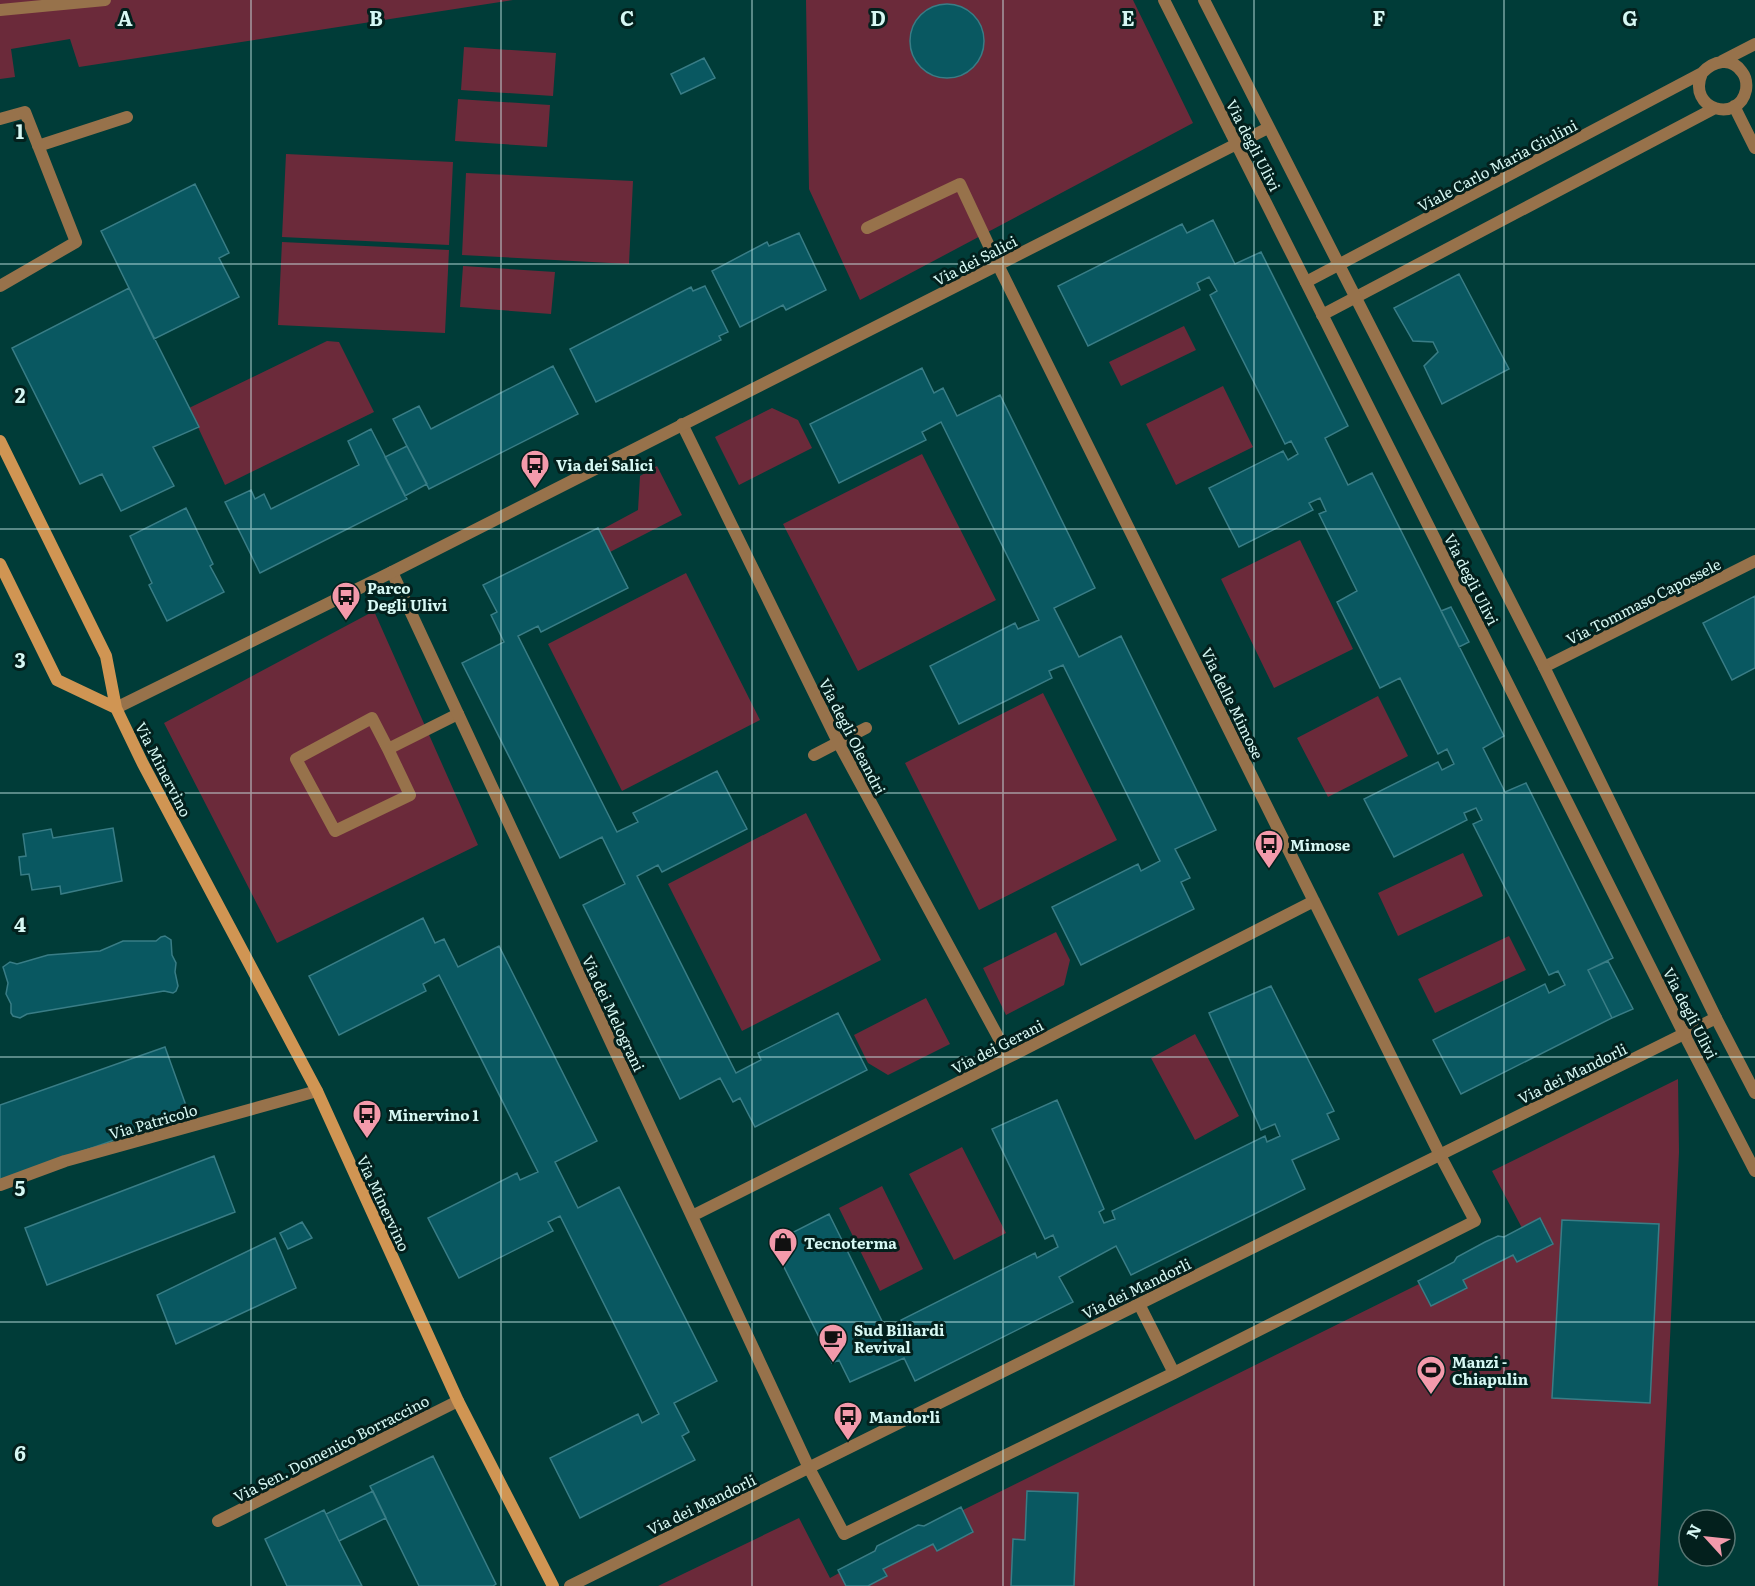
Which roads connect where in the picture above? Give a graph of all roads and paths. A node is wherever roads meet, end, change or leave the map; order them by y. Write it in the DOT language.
graph roads {
  1 [pos="105,0"];
  2 [pos="1164,0"];
  3 [pos="1204,0"];
  4 [pos="0,10"];
  5 [pos="1755,44"];
  6 [pos="1722,61"];
  7 [pos="1702,73"];
  8 [pos="1755,93"];
  9 [pos="1738,103"];
  10 [pos="1715,108"];
  11 [pos="127,117"];
  12 [pos="0,119"];
  13 [pos="1268,128"];
  14 [pos="1236,144"];
  15 [pos="38,146"];
  16 [pos="1755,148"];
  17 [pos="867,228"];
  18 [pos="1340,265"];
  19 [pos="998,266"];
  20 [pos="1306,282"];
  21 [pos="1,284"];
  22 [pos="1356,297"];
  23 [pos="1322,315"];
  24 [pos="682,424"];
  25 [pos="0,441"];
  26 [pos="1755,561"];
  27 [pos="0,564"];
  28 [pos="392,572"];
  29 [pos="1544,667"];
  30 [pos="116,708"];
  31 [pos="458,714"];
  32 [pos="866,728"];
  33 [pos="838,742"];
  34 [pos="388,749"];
  35 [pos="814,755"];
  36 [pos="1314,901"];
  37 [pos="1716,1018"];
  38 [pos="1684,1034"];
  39 [pos="1009,1057"];
  40 [pos="316,1091"];
  41 [pos="1755,1093"];
  42 [pos="1440,1155"];
  43 [pos="1755,1171"];
  44 [pos="0,1185"];
  45 [pos="692,1216"];
  46 [pos="1139,1304"];
  47 [pos="1174,1373"];
  48 [pos="458,1401"];
  49 [pos="809,1468"];
  50 [pos="218,1521"];
  51 [pos="553,1586"];
  52 [pos="570,1586"];
  1 -- 4 [label="street"];
  2 -- 14 [label="street, Via degli Ulivi"];
  3 -- 13 [label="street, Via degli Ulivi"];
  5 -- 6 [label="street"];
  6 -- 7 [label="street"];
  6 -- 9 [label="street"];
  7 -- 10 [label="street"];
  7 -- 18 [label="street, Viale Carlo Maria Giulini"];
  8 -- 9 [label="street"];
  9 -- 10 [label="street"];
  9 -- 16 [label="street"];
  10 -- 22 [label="street"];
  11 -- 15 [label="street"];
  12 -- 15 [label="street"];
  13 -- 14 [label="street, Via dei Salici"];
  13 -- 18 [label="street, Via degli Ulivi"];
  14 -- 19 [label="street, Via dei Salici"];
  14 -- 20 [label="street, Via degli Ulivi"];
  15 -- 21 [label="street"];
  17 -- 19 [label="street, Via delle Mimose"];
  18 -- 20 [label="street, Viale Carlo Maria Giulini"];
  18 -- 22 [label="street, Via degli Ulivi"];
  19 -- 24 [label="street, Via dei Salici"];
  19 -- 36 [label="street, Via delle Mimose"];
  20 -- 23 [label="street, Via degli Ulivi"];
  22 -- 23 [label="street"];
  22 -- 29 [label="street, Via degli Ulivi"];
  23 -- 38 [label="street, Via degli Ulivi"];
  24 -- 28 [label="street, Via dei Salici"];
  24 -- 33 [label="street, Via degli Oleandri"];
  25 -- 30 [label="main road, Via Minervino"];
  26 -- 29 [label="street, Via Tommaso Capossele"];
  27 -- 30 [label="main road"];
  28 -- 30 [label="street, Via dei Salici"];
  28 -- 31 [label="street, Via dei Melograni"];
  29 -- 37 [label="street, Via degli Ulivi"];
  30 -- 40 [label="main road, Via Minervino"];
  31 -- 34 [label="street"];
  31 -- 45 [label="street, Via dei Melograni"];
  32 -- 33 [label="street"];
  33 -- 35 [label="street"];
  33 -- 39 [label="street, Via degli Oleandri"];
  34 -- 34 [label="street"];
  36 -- 39 [label="street, Via dei Gerani"];
  36 -- 42 [label="street, Via delle Mimose"];
  37 -- 38 [label="street, Via dei Mandorli"];
  37 -- 41 [label="street, Via degli Ulivi"];
  38 -- 42 [label="street, Via dei Mandorli"];
  38 -- 43 [label="street, Via degli Ulivi"];
  39 -- 45 [label="street, Via dei Gerani"];
  40 -- 44 [label="street, Via Patricolo"];
  40 -- 48 [label="main road, Via Minervino"];
  42 -- 46 [label="street, Via dei Mandorli"];
  42 -- 47 [label="street, Via delle Mimose"];
  45 -- 49 [label="street, Via dei Melograni"];
  46 -- 47 [label="street"];
  46 -- 49 [label="street, Via dei Mandorli"];
  47 -- 49 [label="street, Via dei Melograni"];
  48 -- 50 [label="street, Via Sen. Domenico Borraccino"];
  48 -- 51 [label="main road, Via Minervino"];
  49 -- 52 [label="street, Via dei Mandorli"];
}
